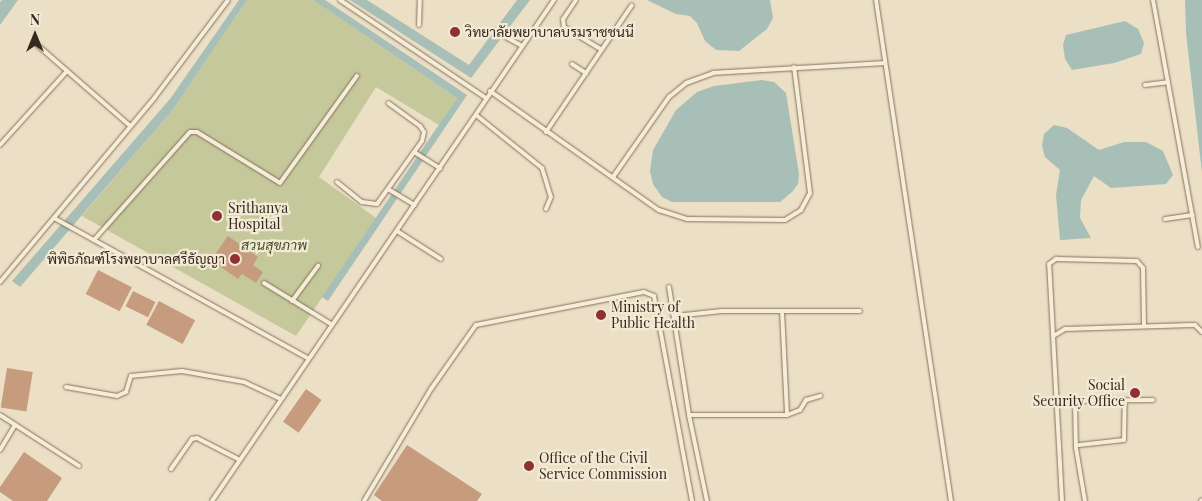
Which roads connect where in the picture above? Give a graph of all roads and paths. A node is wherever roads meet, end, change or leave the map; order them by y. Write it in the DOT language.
graph roads {
  1 [pos="228,0"];
  2 [pos="340,0"];
  3 [pos="420,0"];
  4 [pos="554,0"];
  5 [pos="576,0"];
  6 [pos="876,0"];
  7 [pos="1153,0"];
  8 [pos="632,5"];
  9 [pos="419,25"];
  10 [pos="495,30"];
  11 [pos="35,43"];
  12 [pos="520,45"];
  13 [pos="602,50"];
  14 [pos="884,63"];
  15 [pos="572,64"];
  16 [pos="794,67"];
  17 [pos="67,70"];
  18 [pos="586,74"];
  19 [pos="357,76"];
  20 [pos="1168,82"];
  21 [pos="1145,85"];
  22 [pos="490,91"];
  23 [pos="486,98"];
  24 [pos="388,103"];
  25 [pos="476,115"];
  26 [pos="130,126"];
  27 [pos="546,132"];
  28 [pos="0,145"];
  29 [pos="415,153"];
  30 [pos="440,168"];
  31 [pos="613,177"];
  32 [pos="337,182"];
  33 [pos="390,190"];
  34 [pos="415,205"];
  35 [pos="546,209"];
  36 [pos="1193,216"];
  37 [pos="54,218"];
  38 [pos="1165,219"];
  39 [pos="398,231"];
  40 [pos="94,240"];
  41 [pos="1198,247"];
  42 [pos="441,259"];
  43 [pos="318,266"];
  44 [pos="0,282"];
  45 [pos="264,283"];
  46 [pos="669,287"];
  47 [pos="292,301"];
  48 [pos="782,311"];
  49 [pos="860,311"];
  50 [pos="675,316"];
  51 [pos="331,324"];
  52 [pos="1144,326"];
  53 [pos="1202,332"];
  54 [pos="1055,335"];
  55 [pos="308,358"];
  56 [pos="66,387"];
  57 [pos="820,396"];
  58 [pos="280,398"];
  59 [pos="1153,400"];
  60 [pos="1075,401"];
  61 [pos="1125,401"];
  62 [pos="1058,402"];
  63 [pos="0,415"];
  64 [pos="689,415"];
  65 [pos="787,415"];
  66 [pos="15,424"];
  67 [pos="1079,445"];
  68 [pos="0,450"];
  69 [pos="240,460"];
  70 [pos="79,466"];
  71 [pos="170,469"];
  72 [pos="212,501"];
  73 [pos="364,501"];
  74 [pos="692,501"];
  75 [pos="707,501"];
  76 [pos="951,501"];
  77 [pos="1062,501"];
  78 [pos="1085,501"];
  1 -- 26 [label="lane"];
  2 -- 23 [label="lane"];
  3 -- 9 [label="lane"];
  4 -- 12 [label="lane"];
  5 -- 13 [label="lane"];
  6 -- 14 [label="lane"];
  7 -- 20 [label="lane"];
  8 -- 13 [label="lane"];
  10 -- 12 [label="lane"];
  11 -- 17 [label="lane"];
  12 -- 22 [label="lane"];
  13 -- 18 [label="lane"];
  14 -- 16 [label="lane"];
  14 -- 76 [label="lane"];
  15 -- 18 [label="lane"];
  16 -- 31 [label="lane"];
  16 -- 31 [label="lane"];
  17 -- 26 [label="lane"];
  17 -- 28 [label="lane"];
  18 -- 27 [label="lane"];
  19 -- 40 [label="lane"];
  20 -- 21 [label="lane"];
  20 -- 36 [label="lane"];
  22 -- 23 [label="lane"];
  22 -- 27 [label="lane"];
  23 -- 25 [label="lane"];
  24 -- 29 [label="lane"];
  25 -- 30 [label="lane"];
  25 -- 35 [label="lane"];
  26 -- 37 [label="lane"];
  27 -- 31 [label="lane"];
  29 -- 30 [label="lane"];
  29 -- 33 [label="lane"];
  30 -- 34 [label="lane"];
  32 -- 33 [label="lane"];
  33 -- 34 [label="lane"];
  34 -- 39 [label="lane"];
  36 -- 38 [label="lane"];
  36 -- 41 [label="lane"];
  37 -- 40 [label="lane"];
  37 -- 44 [label="lane"];
  39 -- 42 [label="lane"];
  39 -- 51 [label="lane"];
  40 -- 55 [label="lane"];
  43 -- 47 [label="lane"];
  45 -- 47 [label="lane"];
  46 -- 50 [label="lane"];
  47 -- 51 [label="lane"];
  48 -- 49 [label="lane"];
  48 -- 50 [label="lane"];
  48 -- 65 [label="lane"];
  50 -- 64 [label="lane"];
  51 -- 55 [label="lane"];
  52 -- 53 [label="lane"];
  52 -- 54 [label="lane"];
  52 -- 54 [label="lane"];
  54 -- 62 [label="lane"];
  55 -- 58 [label="lane"];
  56 -- 58 [label="lane"];
  57 -- 65 [label="lane"];
  58 -- 69 [label="lane"];
  59 -- 61 [label="lane"];
  60 -- 61 [label="lane"];
  60 -- 62 [label="lane"];
  60 -- 67 [label="lane"];
  61 -- 67 [label="lane"];
  62 -- 77 [label="lane"];
  63 -- 66 [label="lane"];
  64 -- 65 [label="lane"];
  64 -- 75 [label="lane"];
  66 -- 68 [label="lane"];
  66 -- 70 [label="lane"];
  67 -- 78 [label="lane"];
  69 -- 71 [label="lane"];
  69 -- 72 [label="lane"];
  73 -- 74 [label="lane"];
}
